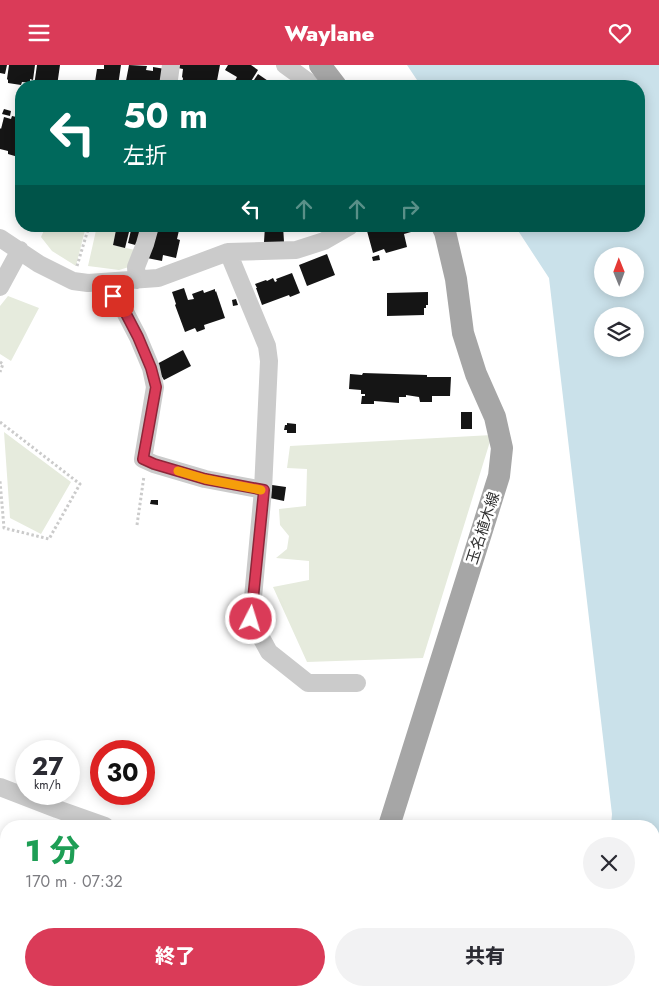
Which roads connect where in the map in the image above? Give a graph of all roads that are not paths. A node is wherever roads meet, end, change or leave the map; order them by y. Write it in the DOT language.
graph roads {
  1 [pos="171,65"];
  2 [pos="285,65"];
  3 [pos="320,65"];
  4 [pos="169,80"];
  5 [pos="306,80"];
  6 [pos="331,80"];
  7 [pos="148,232"];
  8 [pos="340,232"];
  9 [pos="444,232"];
  10 [pos="0,238"];
  11 [pos="20,250"];
  12 [pos="228,252"];
  13 [pos="137,281"];
  14 [pos="102,282"];
  15 [pos="0,287"];
  16 [pos="264,490"];
  17 [pos="356,683"];
  18 [pos="0,787"];
  19 [pos="88,820"];
  20 [pos="391,820"];
  1 -- 4 [label="street"];
  2 -- 5 [label="street"];
  3 -- 6 [label="main road"];
  7 -- 13 [label="street"];
  8 -- 12 [label="street"];
  9 -- 20 [label="main road, 玉名植木線"];
  10 -- 11 [label="street"];
  11 -- 14 [label="street"];
  11 -- 15 [label="street"];
  12 -- 13 [label="street"];
  12 -- 16 [label="street"];
  13 -- 14 [label="street"];
  14 -- 16 [label="street"];
  16 -- 17 [label="street"];
  18 -- 19 [label="street"];
}
